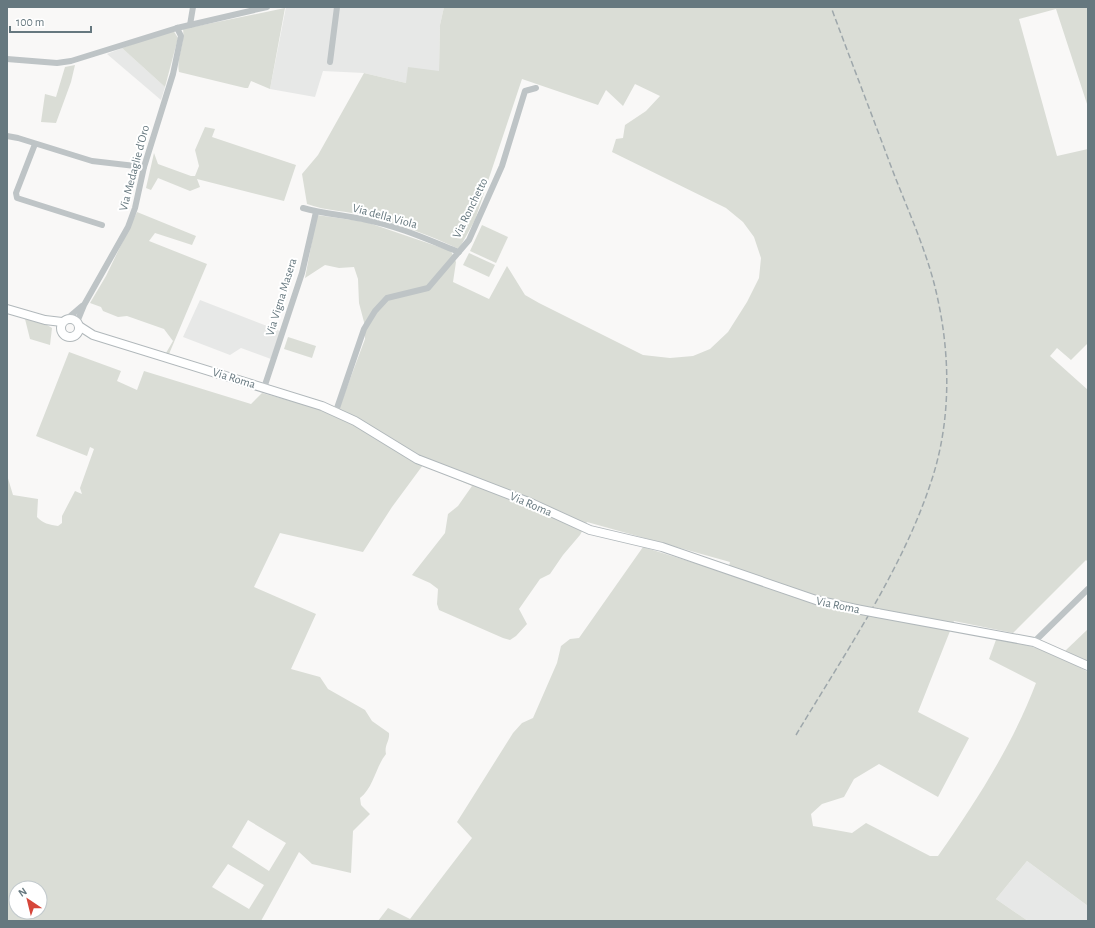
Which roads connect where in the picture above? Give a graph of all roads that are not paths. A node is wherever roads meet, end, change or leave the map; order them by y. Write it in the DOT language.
graph roads {
  1 [pos="193,7"];
  2 [pos="267,7"];
  3 [pos="337,7"];
  4 [pos="190,25"];
  5 [pos="177,28"];
  6 [pos="7,59"];
  7 [pos="330,62"];
  8 [pos="536,88"];
  9 [pos="7,136"];
  10 [pos="35,144"];
  11 [pos="144,167"];
  12 [pos="303,208"];
  13 [pos="316,212"];
  14 [pos="102,226"];
  15 [pos="459,252"];
  16 [pos="84,305"];
  17 [pos="7,309"];
  18 [pos="45,320"];
  19 [pos="65,320"];
  20 [pos="78,324"];
  21 [pos="60,331"];
  22 [pos="94,335"];
  23 [pos="74,336"];
  24 [pos="264,388"];
  25 [pos="336,411"];
  26 [pos="1088,589"];
  27 [pos="1034,642"];
  28 [pos="1088,666"];
  1 -- 4 [label="street"];
  2 -- 4 [label="street"];
  3 -- 7 [label="street"];
  4 -- 5 [label="street"];
  5 -- 6 [label="street"];
  5 -- 11 [label="street, Via Medaglie d'Oro"];
  8 -- 15 [label="street, Via Ronchetto"];
  9 -- 10 [label="street"];
  10 -- 11 [label="street"];
  10 -- 14 [label="street"];
  11 -- 16 [label="street, Via Medaglie d'Oro"];
  12 -- 13 [label="street, Via della Viola"];
  13 -- 15 [label="street, Via della Viola"];
  13 -- 24 [label="street, Via Vigna Masera"];
  15 -- 25 [label="street, Via Ronchetto"];
  16 -- 19 [label="street, Via Medaglie d'Oro"];
  16 -- 20 [label="street, Via Medaglie d'Oro"];
  17 -- 18 [label="street, Via Roma"];
  18 -- 19 [label="street, Via Roma"];
  18 -- 21 [label="street, Via Roma"];
  19 -- 20 [label="street, Via Roma"];
  19 -- 21 [label="street"];
  20 -- 22 [label="street, Via Roma"];
  20 -- 23 [label="street"];
  21 -- 23 [label="street, Via Roma"];
  22 -- 23 [label="street, Via Roma"];
  22 -- 24 [label="street, Via Roma"];
  24 -- 25 [label="street, Via Roma"];
  25 -- 27 [label="street, Via Roma, bridge"];
  26 -- 27 [label="street"];
  27 -- 28 [label="street, Via Roma"];
}
